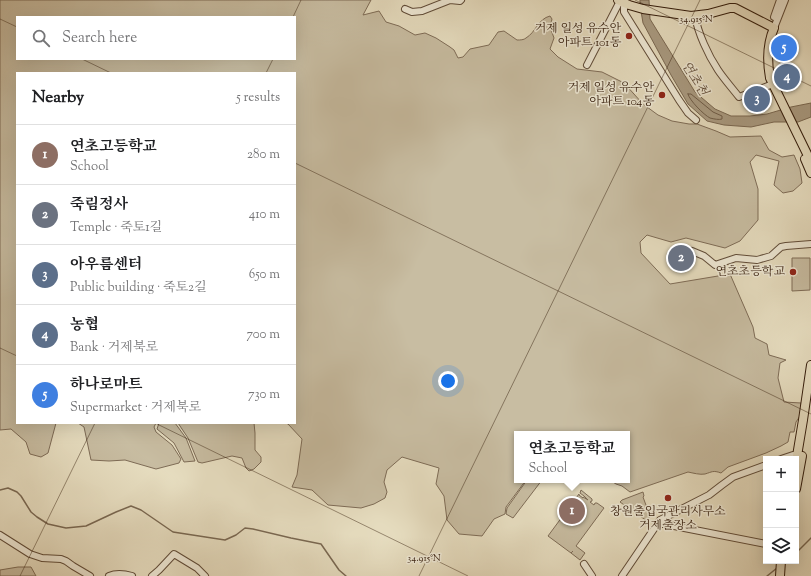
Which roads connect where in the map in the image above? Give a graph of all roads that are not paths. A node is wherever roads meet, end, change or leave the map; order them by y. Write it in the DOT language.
graph roads {
  1 [pos="461,0"];
  2 [pos="780,0"];
  3 [pos="784,0"];
  4 [pos="620,3"];
  5 [pos="405,9"];
  6 [pos="695,17"];
  7 [pos="771,29"];
  8 [pos="586,65"];
  9 [pos="771,85"];
  10 [pos="696,120"];
  11 [pos="793,129"];
  12 [pos="811,162"];
  13 [pos="811,173"];
  14 [pos="811,244"];
  15 [pos="692,251"];
  16 [pos="811,365"];
  17 [pos="811,396"];
  18 [pos="797,456"];
  19 [pos="797,456"];
  20 [pos="763,467"];
  21 [pos="658,524"];
  22 [pos="0,535"];
  23 [pos="763,543"];
  24 [pos="584,564"];
  25 [pos="90,576"];
  26 [pos="109,576"];
  27 [pos="132,576"];
  28 [pos="152,576"];
  29 [pos="205,576"];
  30 [pos="592,576"];
  31 [pos="622,576"];
  32 [pos="626,576"];
  1 -- 5 [label="street"];
  2 -- 7 [label="street"];
  3 -- 7 [label="street"];
  4 -- 6 [label="main road"];
  4 -- 8 [label="street"];
  4 -- 10 [label="street"];
  6 -- 7 [label="main road"];
  6 -- 9 [label="street"];
  7 -- 9 [label="main road"];
  9 -- 11 [label="main road"];
  11 -- 12 [label="main road"];
  11 -- 13 [label="main road"];
  14 -- 15 [label="street"];
  16 -- 18 [label="main road"];
  17 -- 19 [label="main road"];
  20 -- 21 [label="street"];
  21 -- 23 [label="street"];
  21 -- 31 [label="street"];
  21 -- 32 [label="street"];
  22 -- 25 [label="street"];
  24 -- 30 [label="street"];
  26 -- 27 [label="street"];
  28 -- 29 [label="street"];
}
